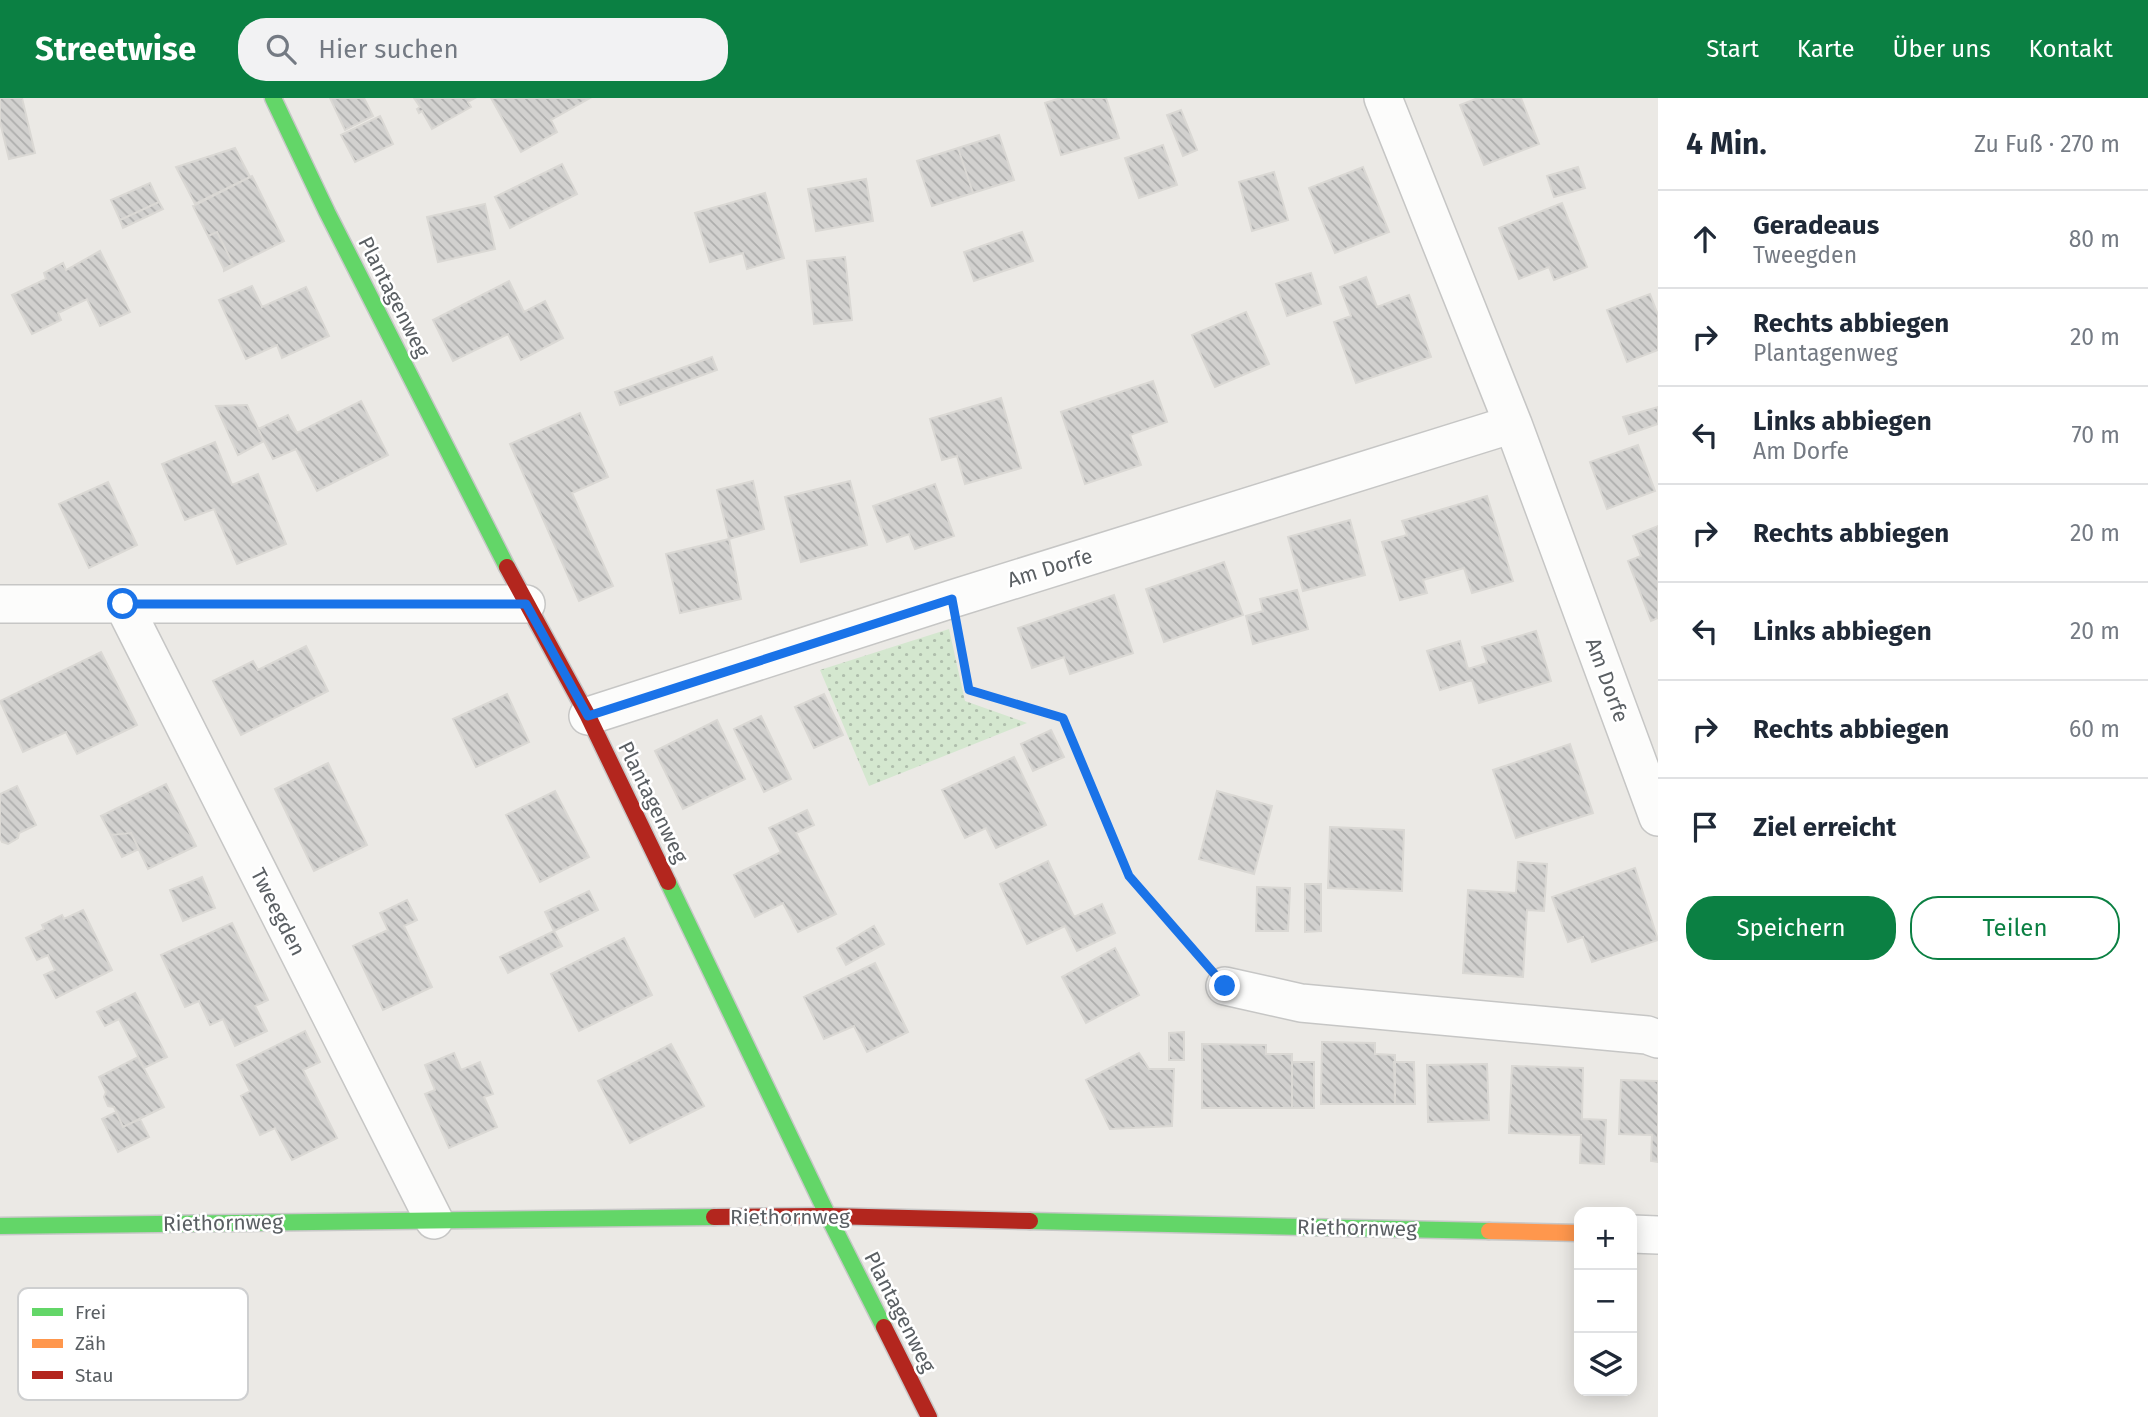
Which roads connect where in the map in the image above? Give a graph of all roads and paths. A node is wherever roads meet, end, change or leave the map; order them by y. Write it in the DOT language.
graph roads {
  1 [pos="273,98"];
  2 [pos="1383,98"];
  3 [pos="1513,424"];
  4 [pos="952,599"];
  5 [pos="0,604"];
  6 [pos="123,604"];
  7 [pos="526,604"];
  8 [pos="588,716"];
  9 [pos="1658,817"];
  10 [pos="1225,986"];
  11 [pos="1658,1038"];
  12 [pos="828,1216"];
  13 [pos="434,1220"];
  14 [pos="0,1226"];
  15 [pos="1574,1233"];
  16 [pos="1637,1234"];
  17 [pos="1658,1235"];
  18 [pos="929,1417"];
  1 -- 7 [label="street, Plantagenweg"];
  2 -- 3 [label="street, Am Dorfe"];
  3 -- 4 [label="street, Am Dorfe"];
  3 -- 9 [label="street, Am Dorfe"];
  4 -- 8 [label="street, Am Dorfe"];
  4 -- 10 [label="path"];
  5 -- 6 [label="street"];
  6 -- 7 [label="street"];
  6 -- 13 [label="street, Tweegden"];
  7 -- 8 [label="street, Plantagenweg"];
  8 -- 12 [label="street, Plantagenweg"];
  10 -- 11 [label="street"];
  12 -- 13 [label="street, Riethornweg"];
  12 -- 15 [label="street, Riethornweg"];
  12 -- 18 [label="street, Plantagenweg"];
  13 -- 14 [label="street, Riethornweg"];
  16 -- 17 [label="street"];
}
